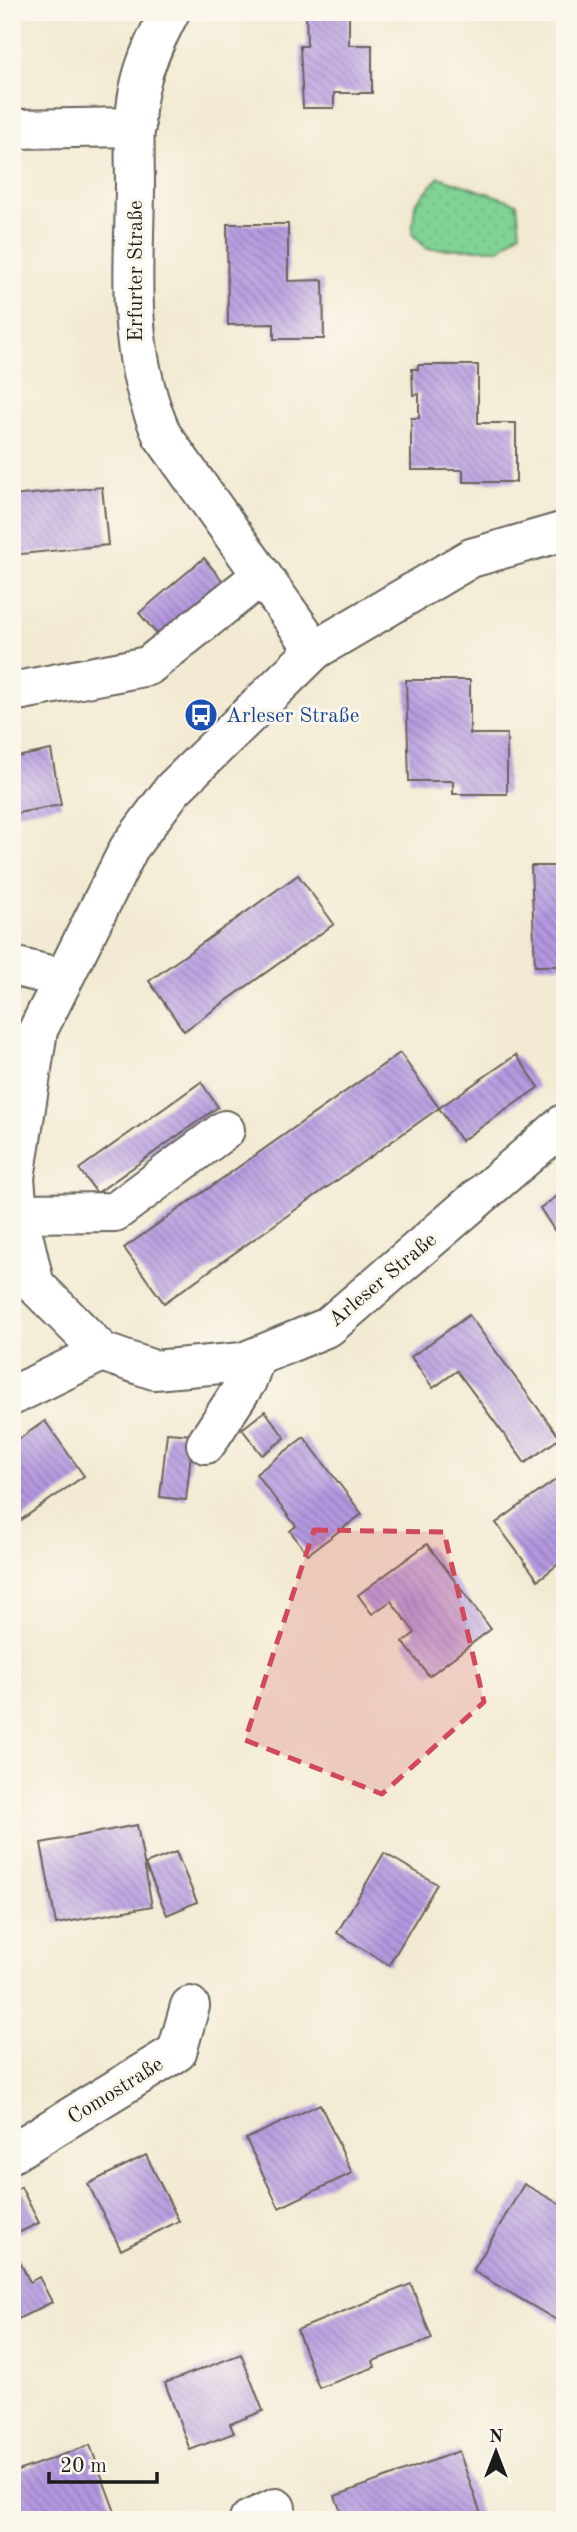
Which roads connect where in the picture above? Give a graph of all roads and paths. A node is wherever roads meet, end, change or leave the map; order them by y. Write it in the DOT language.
graph roads {
  1 [pos="170,12"];
  2 [pos="136,127"];
  3 [pos="12,129"];
  4 [pos="565,531"];
  5 [pos="262,575"];
  6 [pos="315,650"];
  7 [pos="12,692"];
  8 [pos="12,966"];
  9 [pos="62,978"];
  10 [pos="565,1123"];
  11 [pos="225,1130"];
  12 [pos="15,1190"];
  13 [pos="102,1352"];
  14 [pos="257,1357"];
  15 [pos="12,1396"];
  16 [pos="206,1444"];
  17 [pos="190,2006"];
  18 [pos="12,2153"];
  1 -- 2 [label="street, Erfurter Straße"];
  2 -- 3 [label="street"];
  2 -- 5 [label="street, Erfurter Straße"];
  4 -- 6 [label="street, Arleser Straße"];
  5 -- 6 [label="street, Erfurter Straße"];
  5 -- 7 [label="street"];
  6 -- 9 [label="street, Arleser Straße"];
  8 -- 9 [label="street"];
  9 -- 12 [label="street, Arleser Straße"];
  10 -- 14 [label="street, Arleser Straße"];
  11 -- 12 [label="street"];
  12 -- 13 [label="street, Arleser Straße"];
  13 -- 14 [label="street, Arleser Straße"];
  13 -- 15 [label="street"];
  14 -- 16 [label="street"];
  17 -- 18 [label="street, Comostraße"];
}
